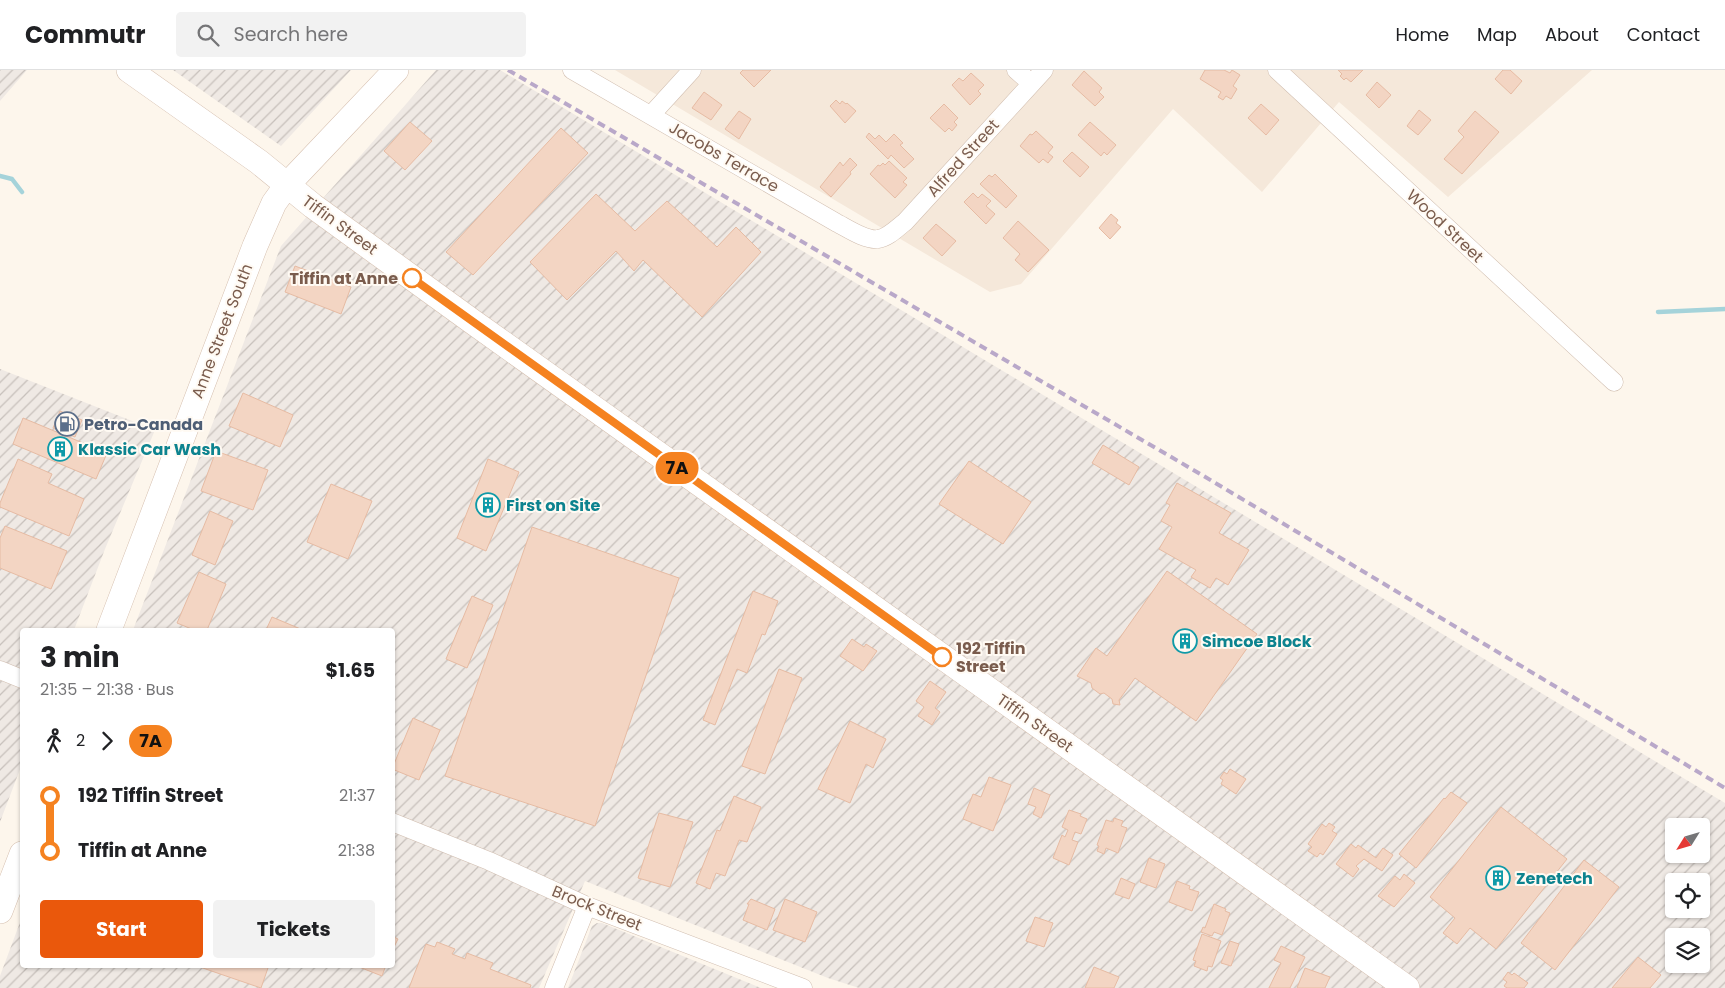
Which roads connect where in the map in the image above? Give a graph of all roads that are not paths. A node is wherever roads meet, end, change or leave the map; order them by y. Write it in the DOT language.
graph roads {
  1 [pos="129,70"];
  2 [pos="396,70"];
  3 [pos="572,70"];
  4 [pos="692,70"];
  5 [pos="1016,70"];
  6 [pos="1044,70"];
  7 [pos="1277,70"];
  8 [pos="1031,83"];
  9 [pos="651,115"];
  10 [pos="286,185"];
  11 [pos="878,239"];
  12 [pos="1614,382"];
  13 [pos="110,628"];
  14 [pos="0,670"];
  15 [pos="20,678"];
  16 [pos="395,823"];
  17 [pos="20,859"];
  18 [pos="587,906"];
  19 [pos="0,911"];
  20 [pos="554,988"];
  21 [pos="803,988"];
  22 [pos="1407,988"];
  1 -- 10 [label="street, Tiffin Street"];
  2 -- 10 [label="street, Anne Street South"];
  3 -- 9 [label="street, Jacobs Terrace"];
  4 -- 9 [label="street"];
  5 -- 8 [label="street"];
  6 -- 8 [label="street, Alfred Street"];
  7 -- 12 [label="street, Wood Street"];
  8 -- 11 [label="street, Alfred Street"];
  9 -- 11 [label="street, Jacobs Terrace"];
  10 -- 13 [label="street, Anne Street South"];
  10 -- 22 [label="street, Tiffin Street"];
  14 -- 15 [label="street"];
  16 -- 18 [label="street, Brock Street"];
  17 -- 19 [label="street"];
  18 -- 20 [label="street"];
  18 -- 21 [label="street, Brock Street"];
}
